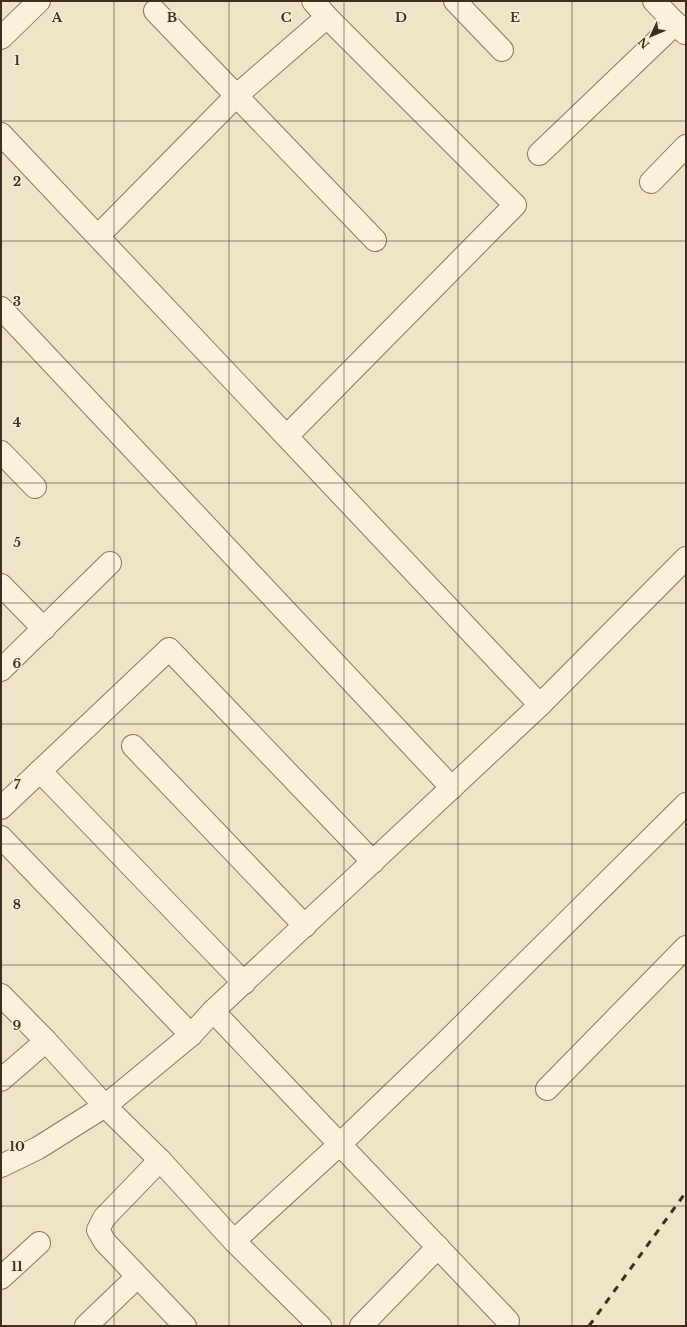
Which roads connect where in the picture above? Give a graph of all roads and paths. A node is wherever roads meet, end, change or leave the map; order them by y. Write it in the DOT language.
graph roads {
  1 [pos="39,1"];
  2 [pos="455,1"];
  3 [pos="654,1"];
  4 [pos="320,9"];
  5 [pos="155,11"];
  6 [pos="681,28"];
  7 [pos="1,38"];
  8 [pos="502,50"];
  9 [pos="236,96"];
  10 [pos="1,134"];
  11 [pos="686,146"];
  12 [pos="539,154"];
  13 [pos="651,182"];
  14 [pos="98,236"];
  15 [pos="375,240"];
  16 [pos="1,308"];
  17 [pos="287,436"];
  18 [pos="1,452"];
  19 [pos="35,487"];
  20 [pos="686,558"];
  21 [pos="110,563"];
  22 [pos="1,585"];
  23 [pos="44,629"];
  24 [pos="1,670"];
  25 [pos="540,705"];
  26 [pos="133,746"];
  27 [pos="40,772"];
  28 [pos="452,788"];
  29 [pos="686,804"];
  30 [pos="1,808"];
  31 [pos="1,837"];
  32 [pos="373,862"];
  33 [pos="305,926"];
  34 [pos="686,947"];
  35 [pos="244,983"];
  36 [pos="1,995"];
  37 [pos="213,1011"];
  38 [pos="191,1035"];
  39 [pos="46,1041"];
  40 [pos="1,1080"];
  41 [pos="547,1088"];
  42 [pos="105,1106"];
  43 [pos="340,1144"];
  44 [pos="160,1160"];
  45 [pos="1,1166"];
  46 [pos="234,1241"];
  47 [pos="39,1243"];
  48 [pos="438,1247"];
  49 [pos="138,1277"];
  50 [pos="1,1278"];
  51 [pos="508,1321"];
  52 [pos="86,1326"];
  53 [pos="185,1326"];
  54 [pos="320,1326"];
  55 [pos="361,1326"];
  1 -- 7 [label="street"];
  2 -- 8 [label="street"];
  3 -- 6 [label="street"];
  4 -- 9 [label="street"];
  4 -- 17 [label="street"];
  5 -- 9 [label="street"];
  6 -- 12 [label="street"];
  9 -- 14 [label="street"];
  9 -- 15 [label="street"];
  10 -- 14 [label="street"];
  11 -- 13 [label="street"];
  14 -- 17 [label="street"];
  16 -- 28 [label="street"];
  17 -- 25 [label="street"];
  18 -- 19 [label="street"];
  20 -- 25 [label="street"];
  21 -- 23 [label="street"];
  22 -- 23 [label="street"];
  23 -- 24 [label="street"];
  25 -- 28 [label="street"];
  26 -- 33 [label="street"];
  27 -- 30 [label="street"];
  27 -- 32 [label="street"];
  27 -- 35 [label="street"];
  28 -- 32 [label="street"];
  29 -- 43 [label="street"];
  31 -- 38 [label="street"];
  32 -- 33 [label="street"];
  33 -- 35 [label="street"];
  34 -- 41 [label="street"];
  35 -- 37 [label="street"];
  36 -- 39 [label="street"];
  37 -- 38 [label="street"];
  37 -- 43 [label="street"];
  38 -- 42 [label="street"];
  39 -- 40 [label="street"];
  39 -- 42 [label="street"];
  42 -- 44 [label="street"];
  42 -- 45 [label="street"];
  43 -- 46 [label="street"];
  43 -- 48 [label="street"];
  44 -- 46 [label="street"];
  44 -- 49 [label="street"];
  46 -- 54 [label="street"];
  47 -- 50 [label="street"];
  48 -- 51 [label="street"];
  48 -- 55 [label="street"];
  49 -- 52 [label="street"];
  49 -- 53 [label="street"];
}
